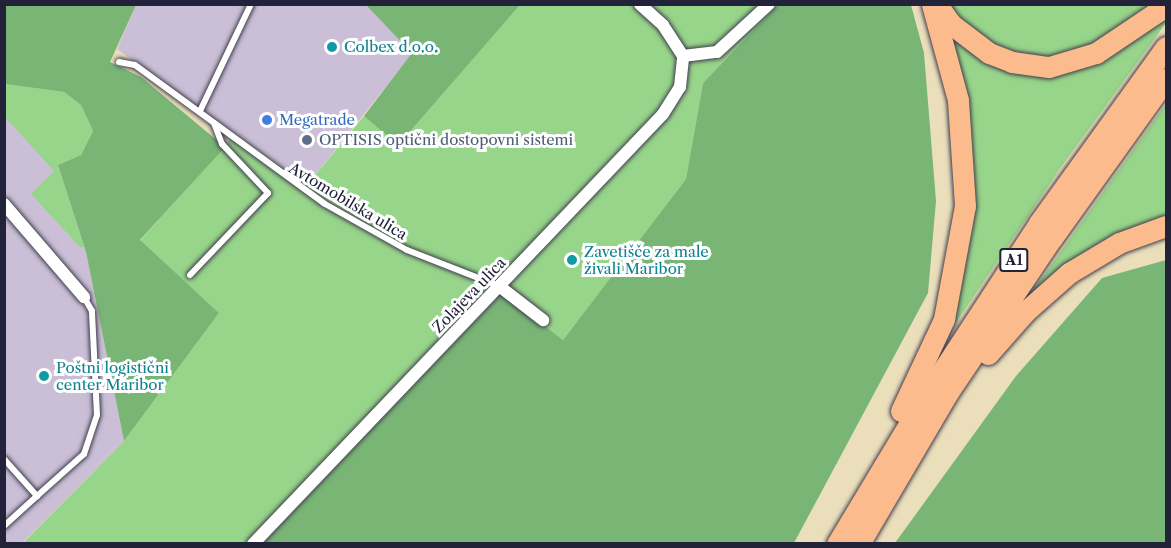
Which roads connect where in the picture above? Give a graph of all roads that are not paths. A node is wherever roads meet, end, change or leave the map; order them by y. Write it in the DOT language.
graph roads {
  1 [pos="251,4"];
  2 [pos="640,4"];
  3 [pos="769,4"];
  4 [pos="932,4"];
  5 [pos="938,4"];
  6 [pos="1167,6"];
  7 [pos="1167,47"];
  8 [pos="682,56"];
  9 [pos="119,62"];
  10 [pos="1167,79"];
  11 [pos="200,111"];
  12 [pos="213,123"];
  13 [pos="4,204"];
  14 [pos="1167,226"];
  15 [pos="190,275"];
  16 [pos="499,285"];
  17 [pos="84,297"];
  18 [pos="543,320"];
  19 [pos="947,394"];
  20 [pos="4,459"];
  21 [pos="872,482"];
  22 [pos="37,496"];
  23 [pos="4,526"];
  24 [pos="253,543"];
  25 [pos="837,543"];
  26 [pos="859,543"];
  1 -- 11 [label="lane"];
  2 -- 8 [label="street"];
  3 -- 8 [label="street"];
  4 -- 21 [label="highway"];
  5 -- 6 [label="highway"];
  7 -- 21 [label="highway, A1"];
  8 -- 16 [label="street, Zolajeva ulica"];
  9 -- 11 [label="lane, Avtomobilska ulica"];
  10 -- 19 [label="highway, A1"];
  11 -- 12 [label="lane, Avtomobilska ulica"];
  12 -- 15 [label="lane"];
  12 -- 16 [label="lane, Avtomobilska ulica"];
  13 -- 17 [label="street"];
  14 -- 19 [label="highway"];
  16 -- 18 [label="street"];
  16 -- 24 [label="street, Zolajeva ulica"];
  17 -- 22 [label="lane"];
  19 -- 26 [label="highway, A1"];
  20 -- 22 [label="lane"];
  21 -- 25 [label="highway, A1"];
  22 -- 23 [label="lane"];
}
